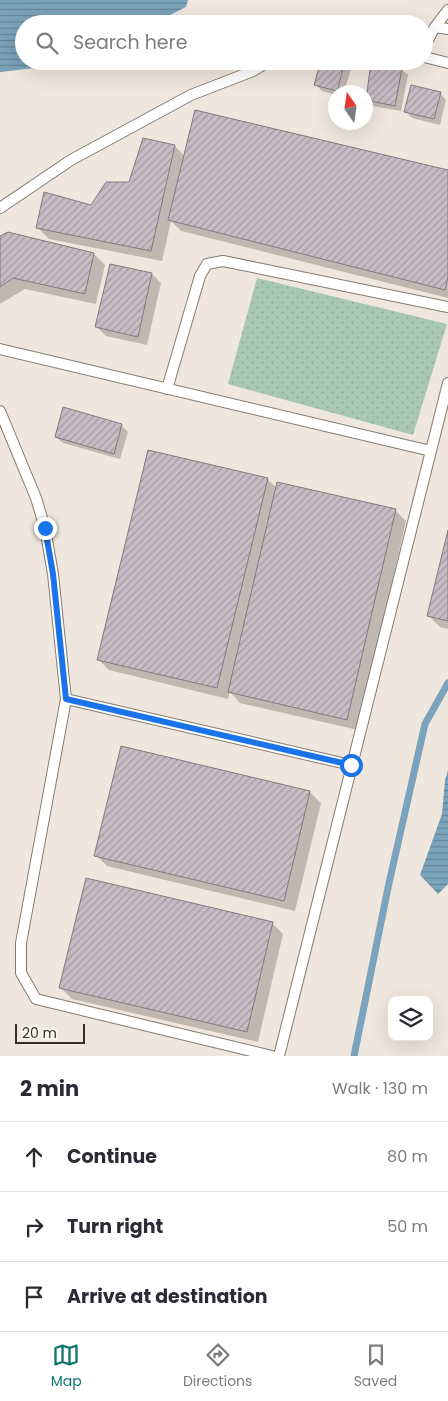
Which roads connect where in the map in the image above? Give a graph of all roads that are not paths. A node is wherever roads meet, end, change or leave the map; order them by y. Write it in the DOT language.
graph roads {
  1 [pos="448,10"];
  2 [pos="435,26"];
  3 [pos="448,29"];
  4 [pos="433,30"];
  5 [pos="433,59"];
  6 [pos="448,63"];
  7 [pos="255,70"];
  8 [pos="0,208"];
  9 [pos="448,307"];
  10 [pos="0,349"];
  11 [pos="448,383"];
  12 [pos="168,388"];
  13 [pos="0,411"];
  14 [pos="431,451"];
  15 [pos="66,699"];
  16 [pos="351,765"];
  17 [pos="272,1056"];
  18 [pos="280,1056"];
  1 -- 2 [label="lane"];
  2 -- 3 [label="lane"];
  2 -- 4 [label="lane"];
  5 -- 6 [label="lane"];
  7 -- 8 [label="lane"];
  9 -- 12 [label="lane"];
  10 -- 12 [label="lane"];
  11 -- 14 [label="lane"];
  12 -- 14 [label="lane"];
  13 -- 15 [label="lane"];
  14 -- 16 [label="lane"];
  15 -- 16 [label="lane"];
  15 -- 17 [label="lane"];
  16 -- 18 [label="lane"];
}
